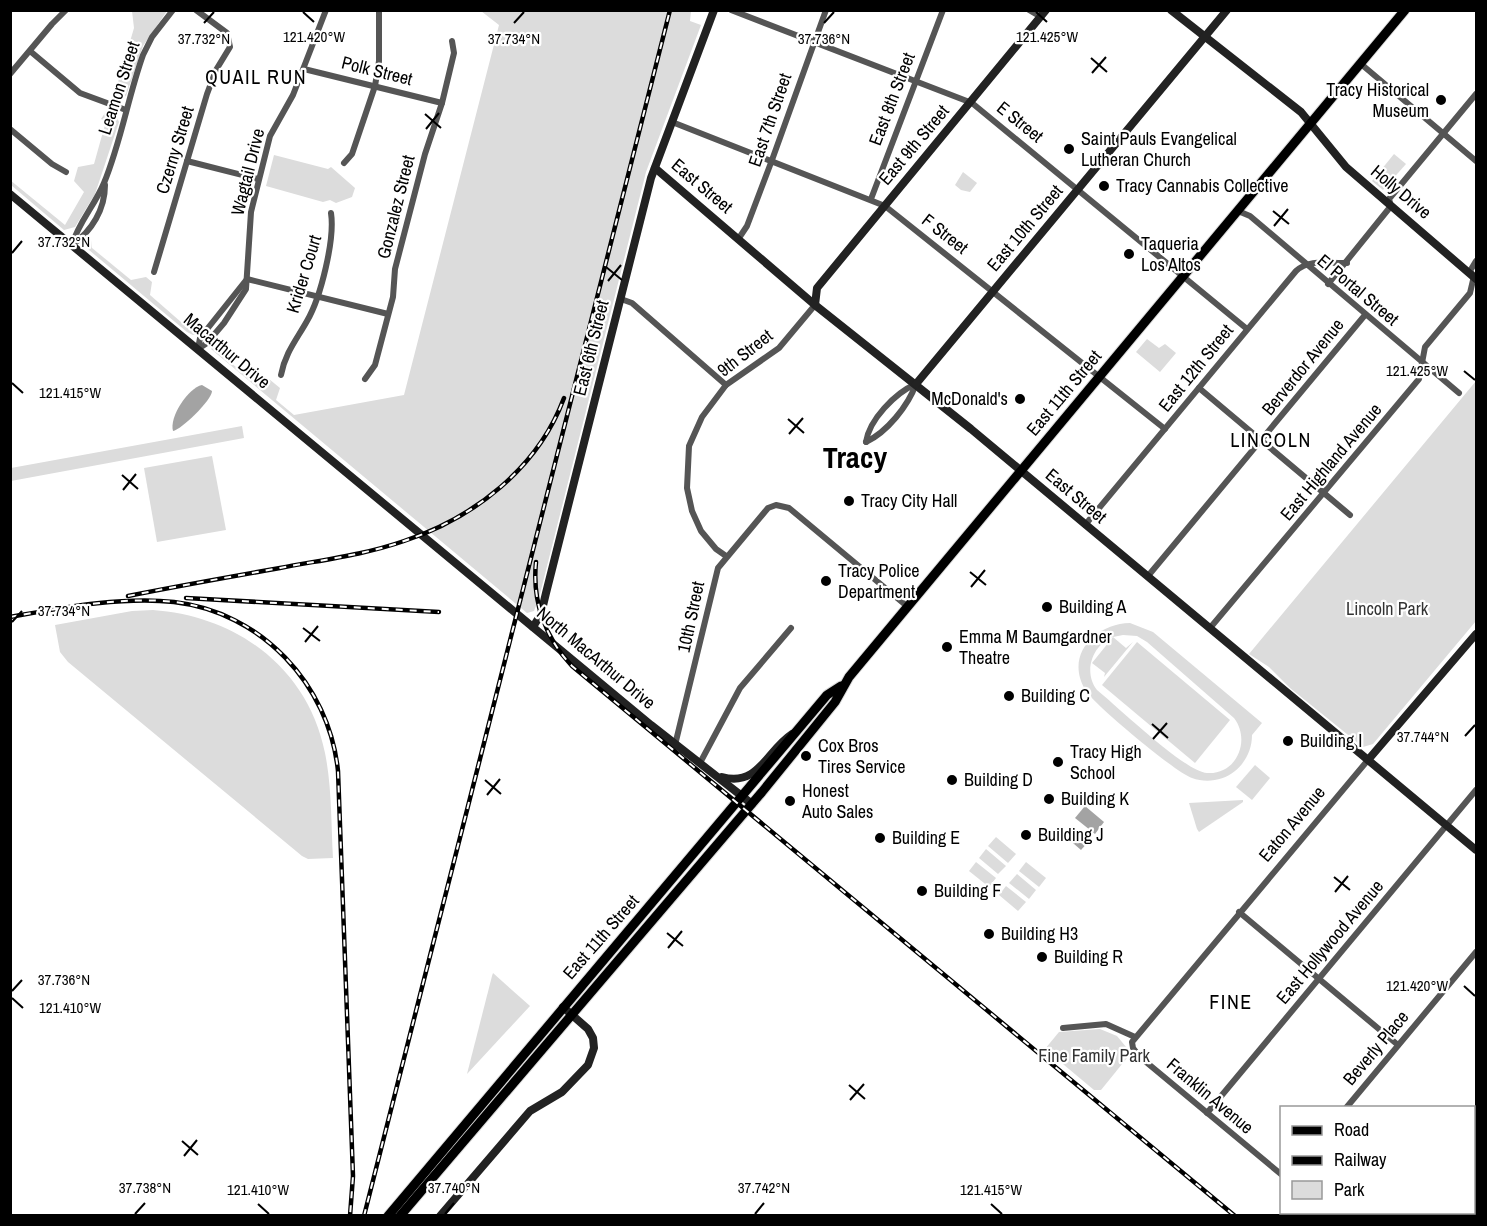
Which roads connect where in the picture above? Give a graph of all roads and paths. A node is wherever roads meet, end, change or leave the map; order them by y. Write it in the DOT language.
graph roads {
  1 [pos="66,10"];
  2 [pos="173,10"];
  3 [pos="196,10"];
  4 [pos="326,10"];
  5 [pos="379,10"];
  6 [pos="714,10"];
  7 [pos="731,10"];
  8 [pos="826,10"];
  9 [pos="943,10"];
  10 [pos="1029,10"];
  11 [pos="1171,10"];
  12 [pos="1227,10"];
  13 [pos="1405,10"];
  14 [pos="1044,14"];
  15 [pos="1205,37"];
  16 [pos="452,41"];
  17 [pos="812,43"];
  18 [pos="30,51"];
  19 [pos="1361,64"];
  20 [pos="304,69"];
  21 [pos="10,74"];
  22 [pos="915,81"];
  23 [pos="375,86"];
  24 [pos="1476,94"];
  25 [pos="442,103"];
  26 [pos="972,103"];
  27 [pos="126,110"];
  28 [pos="672,122"];
  29 [pos="1311,124"];
  30 [pos="10,129"];
  31 [pos="1444,134"];
  32 [pos="772,160"];
  33 [pos="188,161"];
  34 [pos="1476,161"];
  35 [pos="344,162"];
  36 [pos="655,168"];
  37 [pos="66,172"];
  38 [pos="258,179"];
  39 [pos="1079,189"];
  40 [pos="10,194"];
  41 [pos="870,199"];
  42 [pos="885,206"];
  43 [pos="1391,206"];
  44 [pos="1238,211"];
  45 [pos="330,213"];
  46 [pos="739,238"];
  47 [pos="72,245"];
  48 [pos="1476,261"];
  49 [pos="1347,263"];
  50 [pos="1304,264"];
  51 [pos="154,272"];
  52 [pos="1184,276"];
  53 [pos="1475,278"];
  54 [pos="247,279"];
  55 [pos="1328,284"];
  56 [pos="994,292"];
  57 [pos="317,295"];
  58 [pos="621,299"];
  59 [pos="814,305"];
  60 [pos="388,314"];
  61 [pos="1365,315"];
  62 [pos="1247,329"];
  63 [pos="198,349"];
  64 [pos="1423,363"];
  65 [pos="281,375"];
  66 [pos="1099,377"];
  67 [pos="365,379"];
  68 [pos="916,384"];
  69 [pos="726,385"];
  70 [pos="1199,388"];
  71 [pos="1459,393"];
  72 [pos="1165,429"];
  73 [pos="1262,441"];
  74 [pos="1021,471"];
  75 [pos="1324,493"];
  76 [pos="1350,515"];
  77 [pos="1085,525"];
  78 [pos="422,535"];
  79 [pos="726,556"];
  80 [pos="1148,576"];
  81 [pos="908,606"];
  82 [pos="533,627"];
  83 [pos="791,628"];
  84 [pos="1210,628"];
  85 [pos="1476,634"];
  86 [pos="843,684"];
  87 [pos="800,729"];
  88 [pos="675,745"];
  89 [pos="1368,759"];
  90 [pos="700,763"];
  91 [pos="717,776"];
  92 [pos="1476,790"];
  93 [pos="742,796"];
  94 [pos="752,804"];
  95 [pos="1447,825"];
  96 [pos="1476,850"];
  97 [pos="1239,912"];
  98 [pos="1476,952"];
  99 [pos="1319,978"];
  100 [pos="563,1008"];
  101 [pos="572,1015"];
  102 [pos="1063,1028"];
  103 [pos="1135,1037"];
  104 [pos="1398,1045"];
  105 [pos="1347,1106"];
  106 [pos="1207,1113"];
  107 [pos="1280,1174"];
  108 [pos="388,1215"];
  109 [pos="400,1215"];
  110 [pos="441,1215"];
  1 -- 18 [label="street"];
  2 -- 27 [label="street, Leamon Street"];
  3 -- 33 [label="street, Czerny Street"];
  4 -- 20 [label="street, Wagtail Drive"];
  5 -- 23 [label="street"];
  6 -- 28 [label="street, East 6th Street"];
  7 -- 17 [label="street, E Street"];
  8 -- 17 [label="street, East 7th Street"];
  9 -- 22 [label="street, East 8th Street"];
  10 -- 14 [label="street"];
  11 -- 15 [label="street, Holly Drive"];
  12 -- 15 [label="street, East 10th Street"];
  13 -- 19 [label="main road, East 11th Street"];
  14 -- 26 [label="street, East 9th Street"];
  15 -- 29 [label="street, Holly Drive"];
  15 -- 39 [label="street, East 10th Street"];
  16 -- 25 [label="street, Gonzalez Street"];
  17 -- 22 [label="street, E Street"];
  17 -- 32 [label="street, East 7th Street"];
  18 -- 21 [label="street"];
  18 -- 27 [label="street"];
  19 -- 29 [label="main road, East 11th Street"];
  19 -- 31 [label="street"];
  20 -- 23 [label="street, Polk Street"];
  20 -- 38 [label="street, Wagtail Drive"];
  22 -- 26 [label="street, E Street"];
  22 -- 41 [label="street, East 8th Street"];
  23 -- 25 [label="street, Polk Street"];
  23 -- 35 [label="street"];
  24 -- 31 [label="street"];
  25 -- 60 [label="street, Gonzalez Street"];
  26 -- 39 [label="street, E Street"];
  26 -- 42 [label="street, East 9th Street"];
  27 -- 47 [label="street, Leamon Street"];
  28 -- 32 [label="street, F Street"];
  28 -- 36 [label="street, East 6th Street"];
  29 -- 43 [label="street, Holly Drive"];
  29 -- 44 [label="main road, East 11th Street"];
  30 -- 37 [label="street"];
  31 -- 34 [label="street"];
  31 -- 43 [label="street"];
  32 -- 41 [label="street, F Street"];
  32 -- 46 [label="street, East 7th Street"];
  33 -- 38 [label="street"];
  33 -- 51 [label="street, Czerny Street"];
  36 -- 46 [label="street, East Street"];
  36 -- 58 [label="street, East 6th Street"];
  38 -- 54 [label="street, Wagtail Drive"];
  39 -- 52 [label="street, E Street"];
  39 -- 56 [label="street, East 10th Street"];
  40 -- 47 [label="street, Macarthur Drive"];
  41 -- 42 [label="street, F Street"];
  42 -- 56 [label="street, F Street"];
  42 -- 59 [label="street, East 9th Street"];
  43 -- 49 [label="street"];
  43 -- 53 [label="street, Holly Drive"];
  44 -- 50 [label="street, El Portal Street"];
  44 -- 52 [label="main road, East 11th Street"];
  45 -- 57 [label="street, Krider Court"];
  46 -- 59 [label="street, East Street"];
  47 -- 63 [label="street, Macarthur Drive"];
  48 -- 53 [label="street, East Highland Avenue"];
  49 -- 50 [label="street"];
  49 -- 55 [label="street"];
  50 -- 55 [label="street, El Portal Street"];
  50 -- 62 [label="street, East 12th Street"];
  52 -- 62 [label="street, E Street"];
  52 -- 66 [label="main road, East 11th Street"];
  53 -- 64 [label="street, East Highland Avenue"];
  54 -- 57 [label="street"];
  54 -- 63 [label="street"];
  55 -- 61 [label="street, El Portal Street"];
  56 -- 66 [label="street, F Street"];
  56 -- 68 [label="street, East 10th Street"];
  57 -- 60 [label="street"];
  57 -- 65 [label="street, Krider Court"];
  58 -- 69 [label="street"];
  58 -- 82 [label="street, East 6th Street"];
  59 -- 68 [label="street, East Street"];
  59 -- 69 [label="street, 9th Street"];
  60 -- 67 [label="street, Gonzalez Street"];
  61 -- 64 [label="street, El Portal Street"];
  61 -- 73 [label="street, Berverdor Avenue"];
  62 -- 70 [label="street, East 12th Street"];
  63 -- 78 [label="street, Macarthur Drive"];
  64 -- 71 [label="street, El Portal Street"];
  64 -- 75 [label="street, East Highland Avenue"];
  66 -- 72 [label="street, F Street"];
  66 -- 74 [label="main road, East 11th Street"];
  68 -- 68 [label="street, East 10th Street"];
  68 -- 74 [label="street, East Street"];
  69 -- 79 [label="street, 9th Street"];
  70 -- 72 [label="street, East 12th Street"];
  70 -- 73 [label="street"];
  72 -- 77 [label="street, East 12th Street"];
  73 -- 75 [label="street"];
  73 -- 80 [label="street, Berverdor Avenue"];
  74 -- 77 [label="street, East Street"];
  74 -- 81 [label="main road, East 11th Street"];
  75 -- 76 [label="street"];
  75 -- 84 [label="street, East Highland Avenue"];
  77 -- 80 [label="street, East Street"];
  78 -- 82 [label="street, North MacArthur Drive"];
  79 -- 81 [label="street, 10th Street"];
  79 -- 88 [label="street, 10th Street"];
  80 -- 84 [label="street, East Street"];
  81 -- 86 [label="main road, East 11th Street"];
  82 -- 88 [label="street, North MacArthur Drive"];
  83 -- 90 [label="street"];
  84 -- 89 [label="street, East Street"];
  85 -- 89 [label="street, Eaton Avenue"];
  86 -- 87 [label="main road, East 11th Street"];
  86 -- 94 [label="main road, East 11th Street"];
  87 -- 91 [label="street"];
  87 -- 93 [label="main road, East 11th Street"];
  88 -- 90 [label="street, North MacArthur Drive"];
  89 -- 95 [label="street, East Street"];
  89 -- 97 [label="street, Eaton Avenue"];
  90 -- 91 [label="street, North MacArthur Drive"];
  91 -- 93 [label="street, North MacArthur Drive"];
  92 -- 95 [label="street, East Hollywood Avenue"];
  93 -- 94 [label="street, North MacArthur Drive"];
  93 -- 100 [label="main road, East 11th Street"];
  94 -- 101 [label="main road, East 11th Street"];
  95 -- 96 [label="street, East Street"];
  95 -- 99 [label="street, East Hollywood Avenue"];
  97 -- 99 [label="street"];
  97 -- 103 [label="street, Eaton Avenue"];
  98 -- 104 [label="street, Beverly Place"];
  99 -- 104 [label="street"];
  99 -- 106 [label="street, East Hollywood Avenue"];
  100 -- 101 [label="street"];
  100 -- 108 [label="main road, East 11th Street"];
  101 -- 109 [label="main road, East 11th Street"];
  101 -- 110 [label="street"];
  102 -- 103 [label="street"];
  103 -- 106 [label="street, Franklin Avenue"];
  104 -- 105 [label="street, Beverly Place"];
  106 -- 107 [label="street, Franklin Avenue"];
}
